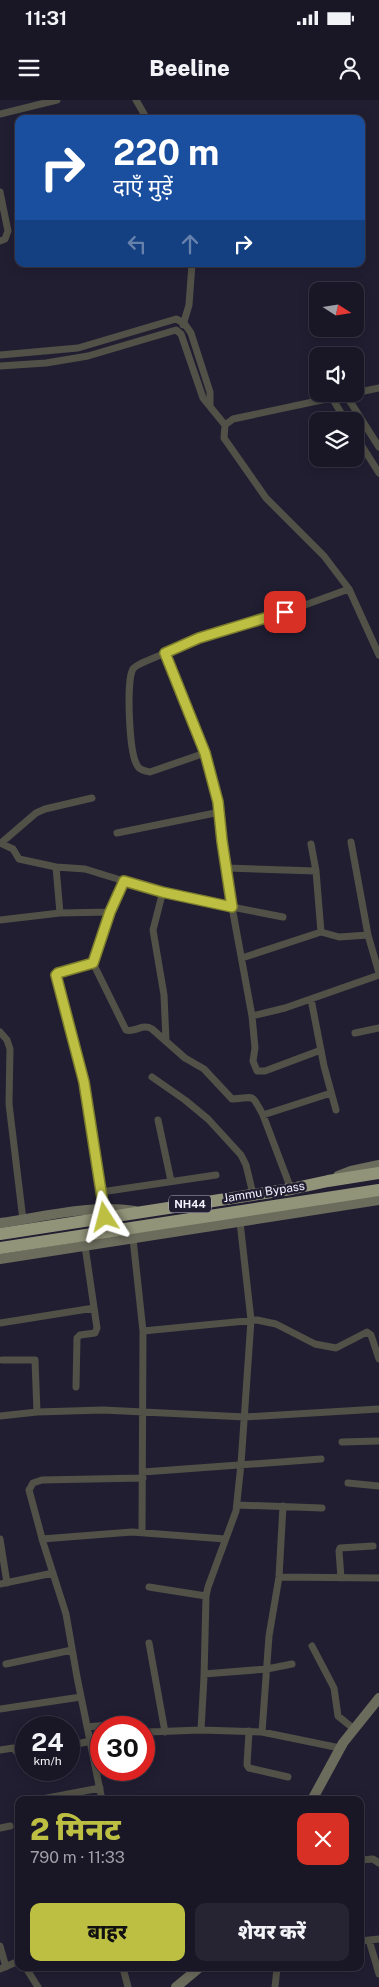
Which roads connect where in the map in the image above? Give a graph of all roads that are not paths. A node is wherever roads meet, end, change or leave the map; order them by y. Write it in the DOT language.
graph roads {
  1 [pos="57,100"];
  2 [pos="136,100"];
  3 [pos="0,114"];
  4 [pos="145,115"];
  5 [pos="0,192"];
  6 [pos="0,242"];
  7 [pos="192,267"];
  8 [pos="184,323"];
  9 [pos="180,332"];
  10 [pos="0,355"];
  11 [pos="0,366"];
  12 [pos="379,388"];
  13 [pos="364,391"];
  14 [pos="313,402"];
  15 [pos="353,402"];
  16 [pos="210,406"];
  17 [pos="225,425"];
  18 [pos="379,447"];
  19 [pos="364,449"];
  20 [pos="379,473"];
  21 [pos="349,589"];
  22 [pos="165,653"];
  23 [pos="379,655"];
  24 [pos="205,753"];
  25 [pos="92,798"];
  26 [pos="220,812"];
  27 [pos="117,833"];
  28 [pos="351,842"];
  29 [pos="0,843"];
  30 [pos="311,844"];
  31 [pos="56,867"];
  32 [pos="227,868"];
  33 [pos="316,871"];
  34 [pos="124,881"];
  35 [pos="162,892"];
  36 [pos="232,907"];
  37 [pos="110,912"];
  38 [pos="60,913"];
  39 [pos="283,916"];
  40 [pos="0,920"];
  41 [pos="321,932"];
  42 [pos="368,935"];
  43 [pos="242,958"];
  44 [pos="93,963"];
  45 [pos="379,974"];
  46 [pos="311,999"];
  47 [pos="252,1016"];
  48 [pos="379,1028"];
  49 [pos="0,1032"];
  50 [pos="355,1033"];
  51 [pos="166,1041"];
  52 [pos="321,1050"];
  53 [pos="152,1077"];
  54 [pos="331,1094"];
  55 [pos="336,1110"];
  56 [pos="263,1115"];
  57 [pos="158,1120"];
  58 [pos="379,1166"];
  59 [pos="379,1173"];
  60 [pos="216,1175"];
  61 [pos="171,1181"];
  62 [pos="328,1181"];
  63 [pos="291,1189"];
  64 [pos="379,1190"];
  65 [pos="101,1192"];
  66 [pos="253,1194"];
  67 [pos="379,1200"];
  68 [pos="104,1212"];
  69 [pos="23,1220"];
  70 [pos="240,1222"];
  71 [pos="0,1223"];
  72 [pos="0,1234"];
  73 [pos="133,1238"];
  74 [pos="85,1246"];
  75 [pos="0,1248"];
  76 [pos="0,1259"];
  77 [pos="94,1308"];
  78 [pos="251,1320"];
  79 [pos="0,1323"];
  80 [pos="144,1331"];
  81 [pos="379,1359"];
  82 [pos="2,1360"];
  83 [pos="76,1387"];
  84 [pos="379,1410"];
  85 [pos="37,1412"];
  86 [pos="143,1413"];
  87 [pos="0,1416"];
  88 [pos="245,1418"];
  89 [pos="379,1441"];
  90 [pos="342,1442"];
  91 [pos="321,1459"];
  92 [pos="241,1464"];
  93 [pos="143,1475"];
  94 [pos="348,1483"];
  95 [pos="379,1486"];
  96 [pos="237,1504"];
  97 [pos="283,1506"];
  98 [pos="322,1508"];
  99 [pos="142,1532"];
  100 [pos="0,1539"];
  101 [pos="42,1539"];
  102 [pos="225,1539"];
  103 [pos="373,1546"];
  104 [pos="53,1573"];
  105 [pos="279,1577"];
  106 [pos="341,1578"];
  107 [pos="379,1578"];
  108 [pos="4,1583"];
  109 [pos="148,1587"];
  110 [pos="206,1596"];
  111 [pos="149,1643"];
  112 [pos="312,1646"];
  113 [pos="72,1650"];
  114 [pos="6,1664"];
  115 [pos="292,1664"];
  116 [pos="266,1669"];
  117 [pos="204,1674"];
  118 [pos="81,1697"];
  119 [pos="379,1698"];
  120 [pos="0,1709"];
  121 [pos="87,1727"];
  122 [pos="90,1727"];
  123 [pos="354,1729"];
  124 [pos="201,1730"];
  125 [pos="249,1731"];
  126 [pos="155,1732"];
  127 [pos="165,1732"];
  128 [pos="262,1732"];
  129 [pos="90,1741"];
  130 [pos="80,1743"];
  131 [pos="340,1748"];
  132 [pos="0,1750"];
  133 [pos="15,1750"];
  134 [pos="288,1777"];
  135 [pos="99,1781"];
  136 [pos="100,1788"];
  137 [pos="58,1796"];
  138 [pos="101,1796"];
  139 [pos="314,1796"];
  140 [pos="10,1826"];
  141 [pos="0,1828"];
  142 [pos="364,1860"];
  143 [pos="379,1863"];
  144 [pos="379,1939"];
  145 [pos="369,1940"];
  146 [pos="364,1941"];
  147 [pos="0,1946"];
  148 [pos="15,1964"];
  149 [pos="3,1968"];
  150 [pos="28,1971"];
  151 [pos="124,1971"];
  152 [pos="195,1971"];
  153 [pos="277,1971"];
  154 [pos="379,1974"];
  155 [pos="38,1987"];
  156 [pos="128,1987"];
  157 [pos="176,1987"];
  158 [pos="275,1987"];
  1 -- 3 [label="street"];
  2 -- 4 [label="street"];
  5 -- 6 [label="street"];
  7 -- 8 [label="street"];
  8 -- 9 [label="street"];
  8 -- 10 [label="street"];
  8 -- 16 [label="street"];
  9 -- 11 [label="street"];
  9 -- 16 [label="street"];
  12 -- 13 [label="street"];
  14 -- 17 [label="street"];
  15 -- 18 [label="street"];
  16 -- 17 [label="street"];
  17 -- 21 [label="street"];
  19 -- 20 [label="street"];
  21 -- 22 [label="street"];
  21 -- 23 [label="street"];
  22 -- 24 [label="street"];
  22 -- 24 [label="street"];
  24 -- 26 [label="street"];
  25 -- 29 [label="street"];
  26 -- 27 [label="street"];
  26 -- 32 [label="street"];
  28 -- 42 [label="street"];
  29 -- 31 [label="street"];
  30 -- 33 [label="street"];
  31 -- 34 [label="street"];
  31 -- 38 [label="street"];
  32 -- 33 [label="street"];
  32 -- 36 [label="street"];
  33 -- 41 [label="street"];
  34 -- 35 [label="street"];
  34 -- 37 [label="street"];
  35 -- 36 [label="street"];
  35 -- 51 [label="street"];
  36 -- 39 [label="street"];
  36 -- 43 [label="street"];
  37 -- 38 [label="street"];
  37 -- 44 [label="street"];
  38 -- 40 [label="street"];
  41 -- 42 [label="street"];
  41 -- 43 [label="street"];
  42 -- 45 [label="street"];
  43 -- 47 [label="street"];
  44 -- 51 [label="street"];
  44 -- 65 [label="street"];
  45 -- 46 [label="street"];
  46 -- 47 [label="street"];
  46 -- 52 [label="street"];
  47 -- 52 [label="street"];
  48 -- 50 [label="street"];
  49 -- 69 [label="street"];
  51 -- 56 [label="street"];
  52 -- 54 [label="street"];
  53 -- 66 [label="street"];
  54 -- 55 [label="street"];
  54 -- 56 [label="street"];
  56 -- 63 [label="street"];
  57 -- 61 [label="street"];
  58 -- 62 [label="street"];
  59 -- 62 [label="highway, Jammu Bypass / NH44"];
  60 -- 61 [label="street"];
  61 -- 65 [label="street"];
  62 -- 63 [label="highway, Jammu Bypass / NH44"];
  63 -- 66 [label="highway, Jammu Bypass / NH44"];
  64 -- 75 [label="highway, Jammu Bypass / NH44"];
  65 -- 68 [label="street"];
  66 -- 68 [label="highway, Jammu Bypass / NH44"];
  67 -- 70 [label="street"];
  68 -- 69 [label="street"];
  68 -- 72 [label="highway, Jammu Bypass / NH44"];
  69 -- 71 [label="street"];
  70 -- 73 [label="street"];
  70 -- 78 [label="street"];
  73 -- 74 [label="street"];
  73 -- 80 [label="street"];
  74 -- 76 [label="street"];
  74 -- 77 [label="street"];
  77 -- 79 [label="street"];
  77 -- 83 [label="street"];
  78 -- 80 [label="street"];
  78 -- 81 [label="street"];
  78 -- 88 [label="street"];
  80 -- 86 [label="street"];
  82 -- 85 [label="street"];
  84 -- 88 [label="street"];
  85 -- 86 [label="street"];
  85 -- 87 [label="street"];
  86 -- 88 [label="street"];
  86 -- 93 [label="street"];
  88 -- 92 [label="street"];
  89 -- 90 [label="street"];
  91 -- 92 [label="street"];
  92 -- 93 [label="street"];
  92 -- 96 [label="street"];
  93 -- 99 [label="street"];
  93 -- 101 [label="street"];
  94 -- 95 [label="street"];
  96 -- 97 [label="street"];
  96 -- 102 [label="street"];
  97 -- 98 [label="street"];
  97 -- 105 [label="street"];
  99 -- 101 [label="street"];
  99 -- 102 [label="street"];
  100 -- 108 [label="street"];
  101 -- 104 [label="street"];
  102 -- 110 [label="street"];
  103 -- 106 [label="street"];
  104 -- 108 [label="street"];
  104 -- 113 [label="street"];
  105 -- 106 [label="street"];
  105 -- 116 [label="street"];
  106 -- 107 [label="street"];
  109 -- 110 [label="street"];
  110 -- 117 [label="street"];
  111 -- 127 [label="street"];
  112 -- 123 [label="street"];
  113 -- 114 [label="street"];
  113 -- 118 [label="street"];
  115 -- 116 [label="street"];
  116 -- 117 [label="street"];
  116 -- 128 [label="street"];
  117 -- 124 [label="street"];
  118 -- 120 [label="street"];
  118 -- 121 [label="street"];
  119 -- 123 [label="street"];
  121 -- 122 [label="street"];
  121 -- 129 [label="street"];
  123 -- 131 [label="street"];
  124 -- 125 [label="street"];
  124 -- 127 [label="street"];
  125 -- 128 [label="street"];
  125 -- 134 [label="street"];
  126 -- 127 [label="street"];
  128 -- 131 [label="street"];
  129 -- 130 [label="street"];
  131 -- 139 [label="street"];
  132 -- 133 [label="street"];
  135 -- 136 [label="street"];
  136 -- 137 [label="street"];
  136 -- 138 [label="street"];
  140 -- 141 [label="street"];
  142 -- 143 [label="street"];
  144 -- 145 [label="street"];
  145 -- 146 [label="street"];
  145 -- 154 [label="street"];
  147 -- 149 [label="street"];
  148 -- 149 [label="street"];
  150 -- 155 [label="street"];
  151 -- 156 [label="street"];
  152 -- 157 [label="street"];
  153 -- 158 [label="street"];
}
